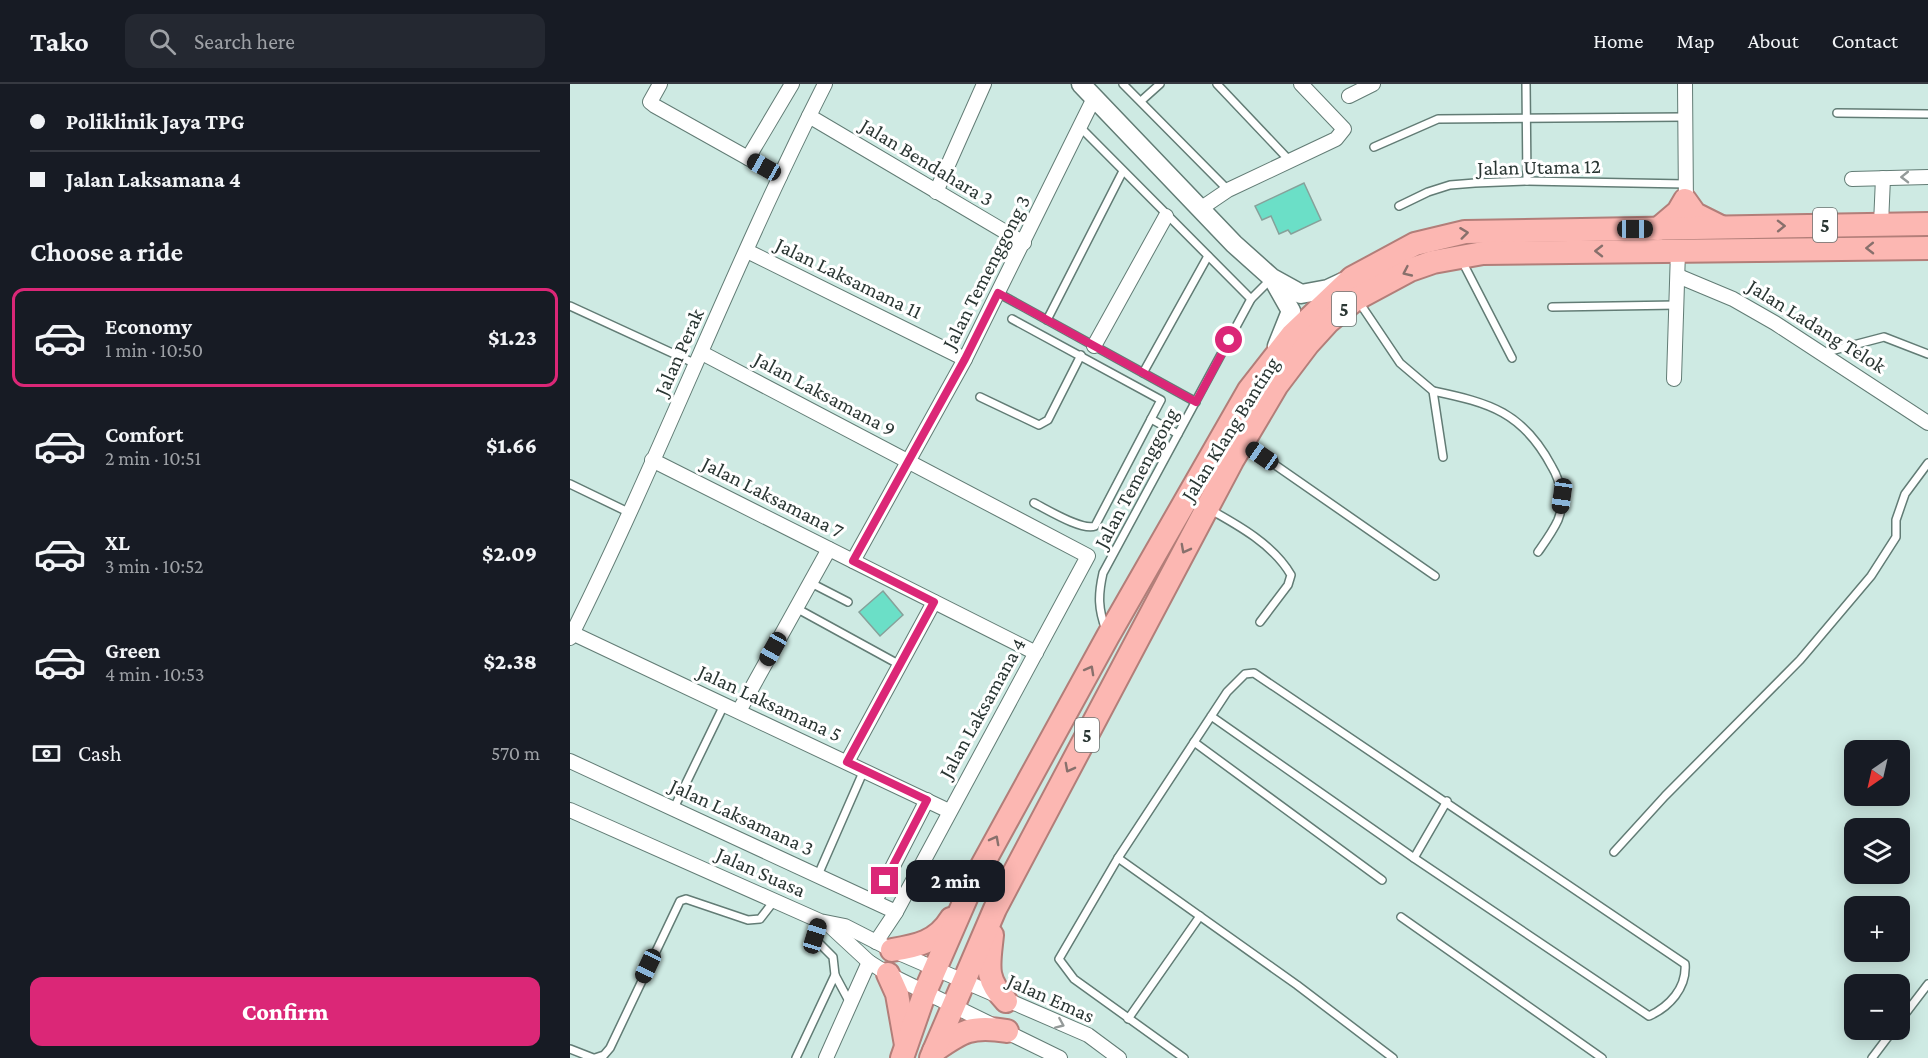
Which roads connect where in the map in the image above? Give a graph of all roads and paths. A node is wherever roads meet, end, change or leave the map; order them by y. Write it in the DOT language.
graph roads {
  1 [pos="660,84"];
  2 [pos="792,84"];
  3 [pos="825,84"];
  4 [pos="984,84"];
  5 [pos="1081,84"];
  6 [pos="1123,84"];
  7 [pos="1160,84"];
  8 [pos="1217,84"];
  9 [pos="1301,84"];
  10 [pos="1373,84"];
  11 [pos="1526,84"];
  12 [pos="1685,84"];
  13 [pos="1349,96"];
  14 [pos="1094,98"];
  15 [pos="1141,101"];
  16 [pos="1837,113"];
  17 [pos="1928,114"];
  18 [pos="809,116"];
  19 [pos="1685,117"];
  20 [pos="1527,118"];
  21 [pos="1081,128"];
  22 [pos="1374,147"];
  23 [pos="748,158"];
  24 [pos="1289,160"];
  25 [pos="1123,171"];
  26 [pos="780,176"];
  27 [pos="1928,177"];
  28 [pos="1852,178"];
  29 [pos="1883,178"];
  30 [pos="1527,181"];
  31 [pos="1228,190"];
  32 [pos="936,192"];
  33 [pos="1685,192"];
  34 [pos="1399,206"];
  35 [pos="1200,209"];
  36 [pos="1166,216"];
  37 [pos="1881,224"];
  38 [pos="1928,224"];
  39 [pos="1687,228"];
  40 [pos="1722,228"];
  41 [pos="1658,229"];
  42 [pos="1024,243"];
  43 [pos="1928,248"];
  44 [pos="1727,250"];
  45 [pos="747,251"];
  46 [pos="1678,251"];
  47 [pos="1208,256"];
  48 [pos="1459,256"];
  49 [pos="1678,276"];
  50 [pos="1272,278"];
  51 [pos="1354,288"];
  52 [pos="998,293"];
  53 [pos="1251,299"];
  54 [pos="1677,305"];
  55 [pos="570,306"];
  56 [pos="1552,307"];
  57 [pos="1012,319"];
  58 [pos="1047,320"];
  59 [pos="1094,346"];
  60 [pos="1823,353"];
  61 [pos="1928,354"];
  62 [pos="1081,355"];
  63 [pos="1272,358"];
  64 [pos="1512,358"];
  65 [pos="700,359"];
  66 [pos="965,359"];
  67 [pos="1143,373"];
  68 [pos="1674,379"];
  69 [pos="1433,391"];
  70 [pos="980,397"];
  71 [pos="1196,402"];
  72 [pos="1151,419"];
  73 [pos="1928,423"];
  74 [pos="1178,434"];
  75 [pos="1243,442"];
  76 [pos="1443,456"];
  77 [pos="652,460"];
  78 [pos="908,462"];
  79 [pos="1928,464"];
  80 [pos="570,484"];
  81 [pos="1034,504"];
  82 [pos="1207,507"];
  83 [pos="628,512"];
  84 [pos="829,549"];
  85 [pos="1538,552"];
  86 [pos="1088,556"];
  87 [pos="853,561"];
  88 [pos="1435,576"];
  89 [pos="811,583"];
  90 [pos="848,602"];
  91 [pos="934,602"];
  92 [pos="796,608"];
  93 [pos="1260,622"];
  94 [pos="571,636"];
  95 [pos="1108,636"];
  96 [pos="1036,653"];
  97 [pos="900,665"];
  98 [pos="724,704"];
  99 [pos="739,711"];
  100 [pos="1212,716"];
  101 [pos="1194,742"];
  102 [pos="570,761"];
  103 [pos="847,762"];
  104 [pos="864,770"];
  105 [pos="927,800"];
  106 [pos="1447,801"];
  107 [pos="674,808"];
  108 [pos="570,810"];
  109 [pos="949,811"];
  110 [pos="1614,852"];
  111 [pos="1118,858"];
  112 [pos="1414,858"];
  113 [pos="818,875"];
  114 [pos="1382,880"];
  115 [pos="973,882"];
  116 [pos="774,901"];
  117 [pos="875,901"];
  118 [pos="995,909"];
  119 [pos="896,912"];
  120 [pos="1200,916"];
  121 [pos="1401,917"];
  122 [pos="824,923"];
  123 [pos="884,946"];
  124 [pos="869,962"];
  125 [pos="935,969"];
  126 [pos="888,974"];
  127 [pos="835,975"];
  128 [pos="964,982"];
  129 [pos="1928,984"];
  130 [pos="925,992"];
  131 [pos="1006,1001"];
  132 [pos="850,1003"];
  133 [pos="954,1005"];
  134 [pos="1910,1008"];
  135 [pos="1128,1019"];
  136 [pos="1006,1031"];
  137 [pos="1886,1040"];
  138 [pos="570,1049"];
  139 [pos="904,1054"];
  140 [pos="932,1055"];
  141 [pos="594,1058"];
  142 [pos="796,1058"];
  143 [pos="826,1058"];
  144 [pos="1060,1058"];
  145 [pos="1119,1058"];
  146 [pos="1184,1058"];
  147 [pos="1393,1058"];
  148 [pos="1601,1058"];
  149 [pos="1872,1058"];
  1 -- 23 [label="street"];
  2 -- 23 [label="street"];
  3 -- 18 [label="street, Jalan Perak"];
  4 -- 32 [label="street"];
  5 -- 14 [label="street"];
  6 -- 15 [label="lane"];
  7 -- 15 [label="lane"];
  8 -- 24 [label="lane"];
  9 -- 24 [label="street"];
  10 -- 13 [label="street"];
  11 -- 20 [label="lane"];
  12 -- 19 [label="street"];
  14 -- 21 [label="street, Jalan Temenggong 3"];
  14 -- 35 [label="street"];
  15 -- 31 [label="lane"];
  16 -- 17 [label="lane"];
  18 -- 26 [label="street, Jalan Perak"];
  18 -- 32 [label="street, Jalan Bendahara 3"];
  19 -- 20 [label="lane"];
  19 -- 33 [label="street"];
  20 -- 22 [label="lane"];
  20 -- 30 [label="lane"];
  21 -- 25 [label="lane"];
  21 -- 42 [label="street, Jalan Temenggong 3"];
  23 -- 26 [label="street"];
  24 -- 31 [label="street"];
  25 -- 36 [label="lane"];
  25 -- 58 [label="lane"];
  26 -- 45 [label="street, Jalan Perak"];
  27 -- 29 [label="street, one-way"];
  28 -- 29 [label="street"];
  29 -- 37 [label="street"];
  30 -- 33 [label="lane, Jalan Utama 12"];
  30 -- 34 [label="lane, Jalan Utama 12"];
  31 -- 35 [label="street"];
  32 -- 42 [label="street, Jalan Bendahara 3"];
  33 -- 39 [label="street"];
  33 -- 40 [label="highway"];
  33 -- 41 [label="highway"];
  35 -- 50 [label="street"];
  36 -- 47 [label="lane"];
  36 -- 59 [label="street"];
  37 -- 38 [label="highway, Jalan Klang Banting / 5"];
  40 -- 37 [label="highway, Jalan Klang Banting / 5, one-way"];
  39 -- 40 [label="highway, Jalan Klang Banting / 5"];
  39 -- 41 [label="highway, Jalan Klang Banting / 5"];
  39 -- 44 [label="street"];
  51 -- 41 [label="highway, Jalan Klang Banting / 5, one-way"];
  42 -- 52 [label="street, Jalan Temenggong 3"];
  43 -- 44 [label="highway, Jalan Klang Banting / 5, one-way"];
  44 -- 46 [label="highway, Jalan Klang Banting / 5"];
  45 -- 65 [label="street, Jalan Perak"];
  45 -- 66 [label="street, Jalan Laksamana 11"];
  46 -- 48 [label="highway, Jalan Klang Banting / 5, one-way"];
  46 -- 49 [label="street"];
  47 -- 53 [label="lane"];
  47 -- 67 [label="lane"];
  48 -- 51 [label="highway, Jalan Klang Banting / 5, one-way"];
  48 -- 64 [label="lane"];
  49 -- 54 [label="street"];
  49 -- 60 [label="street, Jalan Ladang Telok"];
  50 -- 51 [label="street"];
  50 -- 53 [label="lane, Jalan Temenggong"];
  50 -- 63 [label="street"];
  51 -- 63 [label="highway, Jalan Klang Banting / 5"];
  51 -- 69 [label="lane"];
  51 -- 75 [label="highway, Jalan Klang Banting / 5"];
  52 -- 58 [label="lane"];
  52 -- 66 [label="street, Jalan Temenggong 3"];
  53 -- 71 [label="lane, Jalan Temenggong"];
  54 -- 56 [label="lane"];
  54 -- 68 [label="street"];
  55 -- 65 [label="lane"];
  57 -- 62 [label="lane"];
  58 -- 59 [label="lane"];
  59 -- 67 [label="lane"];
  60 -- 61 [label="lane"];
  60 -- 73 [label="street, Jalan Ladang Telok"];
  62 -- 70 [label="lane"];
  62 -- 72 [label="lane"];
  63 -- 95 [label="highway, Jalan Klang Banting / 5"];
  65 -- 77 [label="street, Jalan Perak"];
  65 -- 78 [label="street, Jalan Laksamana 9"];
  66 -- 78 [label="street, Jalan Temenggong 3"];
  67 -- 71 [label="lane"];
  69 -- 76 [label="lane"];
  69 -- 85 [label="lane"];
  71 -- 74 [label="lane, Jalan Temenggong"];
  72 -- 74 [label="lane"];
  72 -- 81 [label="lane"];
  74 -- 95 [label="lane, Jalan Temenggong"];
  75 -- 82 [label="highway, Jalan Klang Banting / 5"];
  75 -- 88 [label="lane"];
  77 -- 83 [label="street, Jalan Perak"];
  77 -- 84 [label="street, Jalan Laksamana 7"];
  78 -- 86 [label="street, Jalan Laksamana 9"];
  78 -- 87 [label="street, Jalan Temenggong 3"];
  79 -- 110 [label="lane"];
  80 -- 83 [label="lane"];
  82 -- 93 [label="lane"];
  82 -- 118 [label="highway, Jalan Klang Banting / 5, one-way"];
  83 -- 94 [label="street, Jalan Perak"];
  84 -- 87 [label="street, Jalan Laksamana 7"];
  84 -- 89 [label="street"];
  86 -- 96 [label="street, Jalan Laksamana 4"];
  87 -- 91 [label="street, Jalan Laksamana 7"];
  89 -- 90 [label="lane"];
  89 -- 92 [label="street"];
  91 -- 96 [label="street, Jalan Laksamana 7"];
  91 -- 97 [label="street"];
  92 -- 97 [label="lane"];
  92 -- 99 [label="street"];
  94 -- 98 [label="street, Jalan Laksamana 5"];
  115 -- 95 [label="highway, Jalan Klang Banting / 5, one-way"];
  96 -- 109 [label="street, Jalan Laksamana 4"];
  97 -- 103 [label="street"];
  98 -- 99 [label="street, Jalan Laksamana 5"];
  98 -- 107 [label="lane"];
  99 -- 103 [label="street, Jalan Laksamana 5"];
  100 -- 101 [label="lane"];
  100 -- 106 [label="lane"];
  100 -- 112 [label="lane"];
  101 -- 111 [label="lane"];
  101 -- 114 [label="lane"];
  102 -- 107 [label="street, Jalan Laksamana 3"];
  103 -- 104 [label="street, Jalan Laksamana 5"];
  104 -- 105 [label="street, Jalan Laksamana 5"];
  104 -- 113 [label="lane"];
  105 -- 109 [label="street, Jalan Laksamana 5"];
  105 -- 117 [label="street, Jalan Laksamana 4"];
  106 -- 112 [label="lane"];
  106 -- 112 [label="lane"];
  107 -- 113 [label="street, Jalan Laksamana 3"];
  108 -- 116 [label="street, Jalan Suasa"];
  109 -- 119 [label="street, Jalan Laksamana 4"];
  111 -- 120 [label="lane"];
  111 -- 135 [label="lane"];
  113 -- 117 [label="street, Jalan Laksamana 3"];
  115 -- 123 [label="highway"];
  115 -- 125 [label="highway, Jalan Klang Banting / 5"];
  116 -- 122 [label="street, Jalan Suasa"];
  116 -- 141 [label="lane"];
  117 -- 119 [label="street, Jalan Laksamana 3"];
  118 -- 128 [label="highway, Jalan Klang Banting / 5"];
  118 -- 131 [label="highway"];
  119 -- 123 [label="street, Jalan Laksamana 4"];
  120 -- 135 [label="lane"];
  120 -- 147 [label="lane"];
  121 -- 148 [label="lane"];
  122 -- 123 [label="street, Jalan Suasa"];
  122 -- 124 [label="street"];
  122 -- 127 [label="lane"];
  123 -- 125 [label="street, Jalan Suasa"];
  124 -- 126 [label="street"];
  124 -- 132 [label="street"];
  125 -- 128 [label="street, Jalan Emas"];
  125 -- 130 [label="highway, Jalan Klang Banting / 5"];
  126 -- 130 [label="street"];
  126 -- 139 [label="highway"];
  127 -- 132 [label="lane"];
  127 -- 142 [label="lane"];
  128 -- 131 [label="street, Jalan Emas"];
  128 -- 133 [label="highway, Jalan Klang Banting / 5"];
  129 -- 134 [label="lane"];
  130 -- 133 [label="street"];
  130 -- 139 [label="highway, Jalan Klang Banting / 5"];
  131 -- 145 [label="street, Jalan Emas, one-way"];
  132 -- 143 [label="street"];
  133 -- 136 [label="street"];
  133 -- 140 [label="highway, Jalan Klang Banting / 5"];
  135 -- 146 [label="lane"];
  136 -- 140 [label="highway"];
  136 -- 144 [label="street"];
  137 -- 149 [label="lane"];
  138 -- 141 [label="lane"];
}
